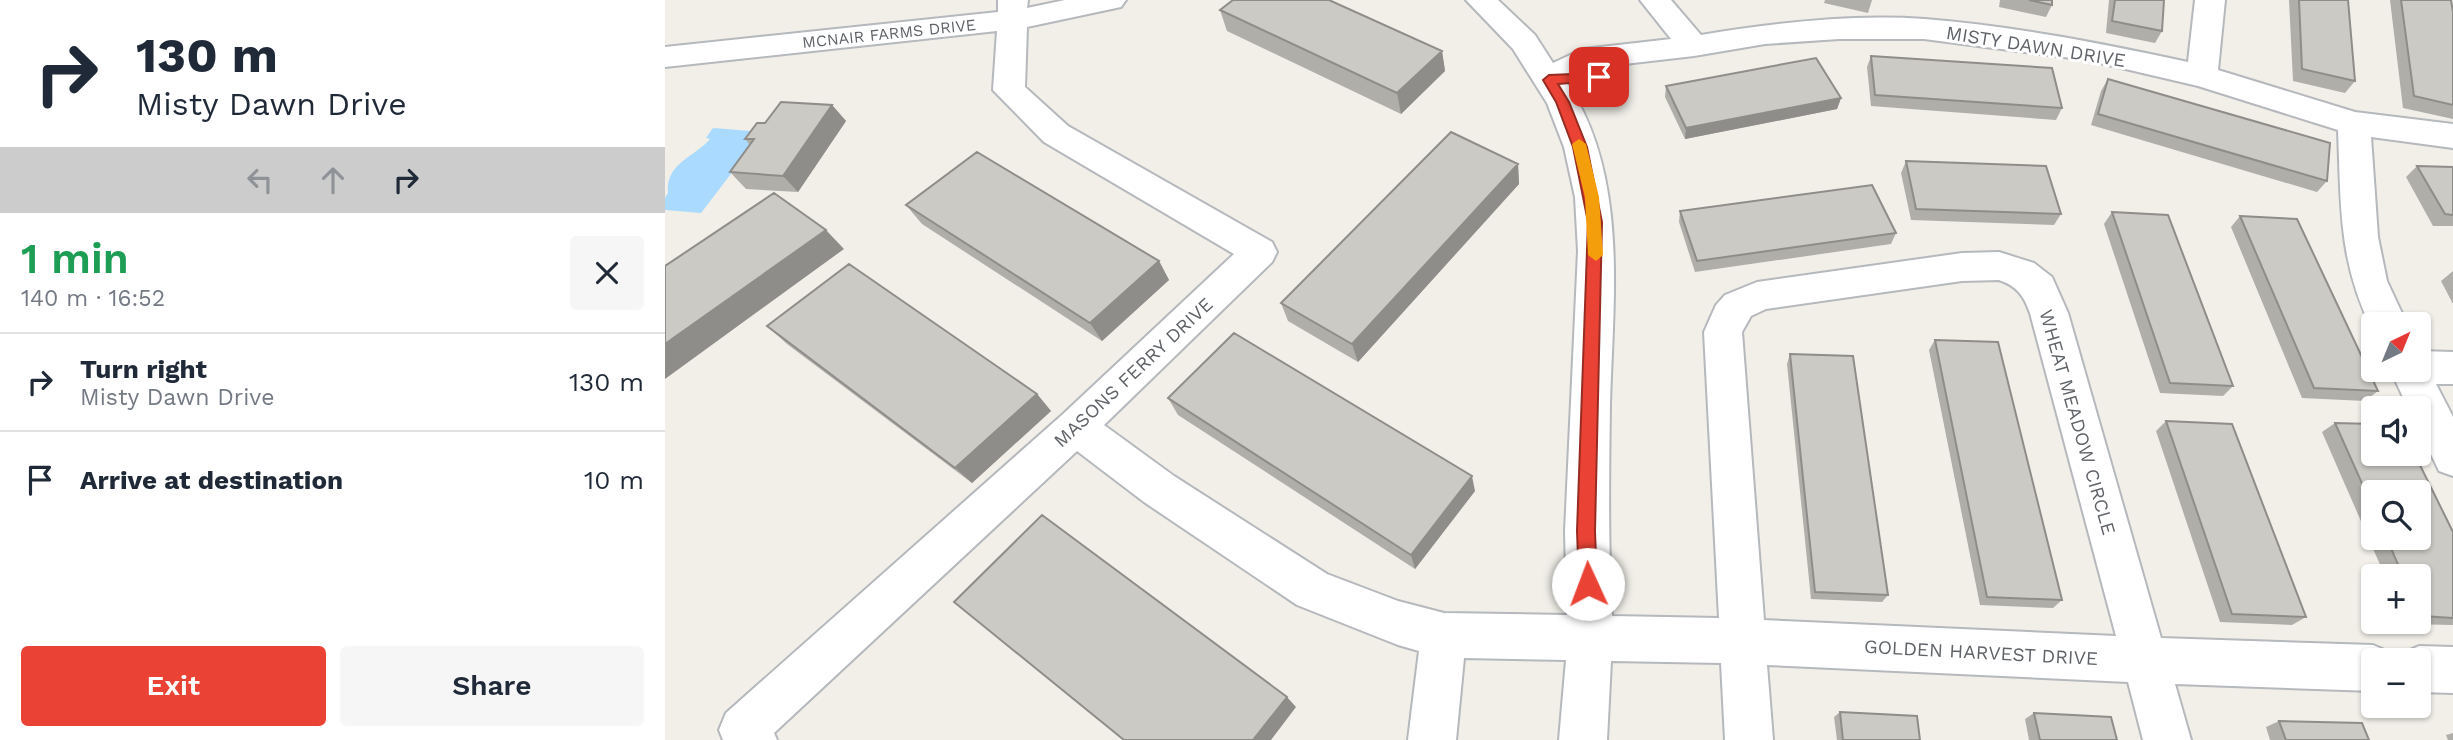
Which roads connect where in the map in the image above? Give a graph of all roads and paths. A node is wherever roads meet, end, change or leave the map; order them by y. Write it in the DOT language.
graph roads {
  1 [pos="1111,0"];
  2 [pos="1481,0"];
  3 [pos="1655,0"];
  4 [pos="1933,0"];
  5 [pos="2210,0"];
  6 [pos="1014,10"];
  7 [pos="1924,29"];
  8 [pos="1694,46"];
  9 [pos="665,57"];
  10 [pos="2202,76"];
  11 [pos="1549,80"];
  12 [pos="2354,123"];
  13 [pos="2453,136"];
  14 [pos="2383,312"];
  15 [pos="2431,367"];
  16 [pos="2453,368"];
  17 [pos="2415,382"];
  18 [pos="1076,428"];
  19 [pos="2453,458"];
  20 [pos="1444,635"];
  21 [pos="1590,637"];
  22 [pos="1742,641"];
  23 [pos="2144,660"];
  24 [pos="2361,668"];
  25 [pos="2431,669"];
  26 [pos="2453,670"];
  27 [pos="753,740"];
  28 [pos="1431,740"];
  29 [pos="1583,740"];
  30 [pos="1749,740"];
  31 [pos="2167,740"];
  1 -- 6 [label="street, MCNAIR FARMS DRIVE"];
  2 -- 11 [label="street"];
  3 -- 8 [label="street"];
  4 -- 7 [label="street"];
  5 -- 10 [label="street"];
  6 -- 9 [label="street, MCNAIR FARMS DRIVE"];
  6 -- 18 [label="street, MASONS FERRY DRIVE"];
  7 -- 8 [label="street, MISTY DAWN DRIVE"];
  7 -- 10 [label="street, MISTY DAWN DRIVE"];
  8 -- 11 [label="street, MISTY DAWN DRIVE"];
  10 -- 12 [label="street, MISTY DAWN DRIVE"];
  11 -- 21 [label="street"];
  12 -- 13 [label="street, MISTY DAWN DRIVE"];
  12 -- 14 [label="street"];
  15 -- 16 [label="street"];
  17 -- 19 [label="street"];
  18 -- 20 [label="street, GOLDEN HARVEST DRIVE"];
  18 -- 27 [label="street, MASONS FERRY DRIVE"];
  20 -- 21 [label="street, GOLDEN HARVEST DRIVE"];
  20 -- 28 [label="street"];
  21 -- 22 [label="street, GOLDEN HARVEST DRIVE"];
  21 -- 29 [label="street"];
  22 -- 23 [label="street, GOLDEN HARVEST DRIVE"];
  22 -- 23 [label="street, WHEAT MEADOW CIRCLE"];
  22 -- 30 [label="street, WHEAT MEADOW CIRCLE"];
  23 -- 24 [label="street, GOLDEN HARVEST DRIVE"];
  23 -- 31 [label="street, WHEAT MEADOW CIRCLE"];
  25 -- 26 [label="street"];
}
